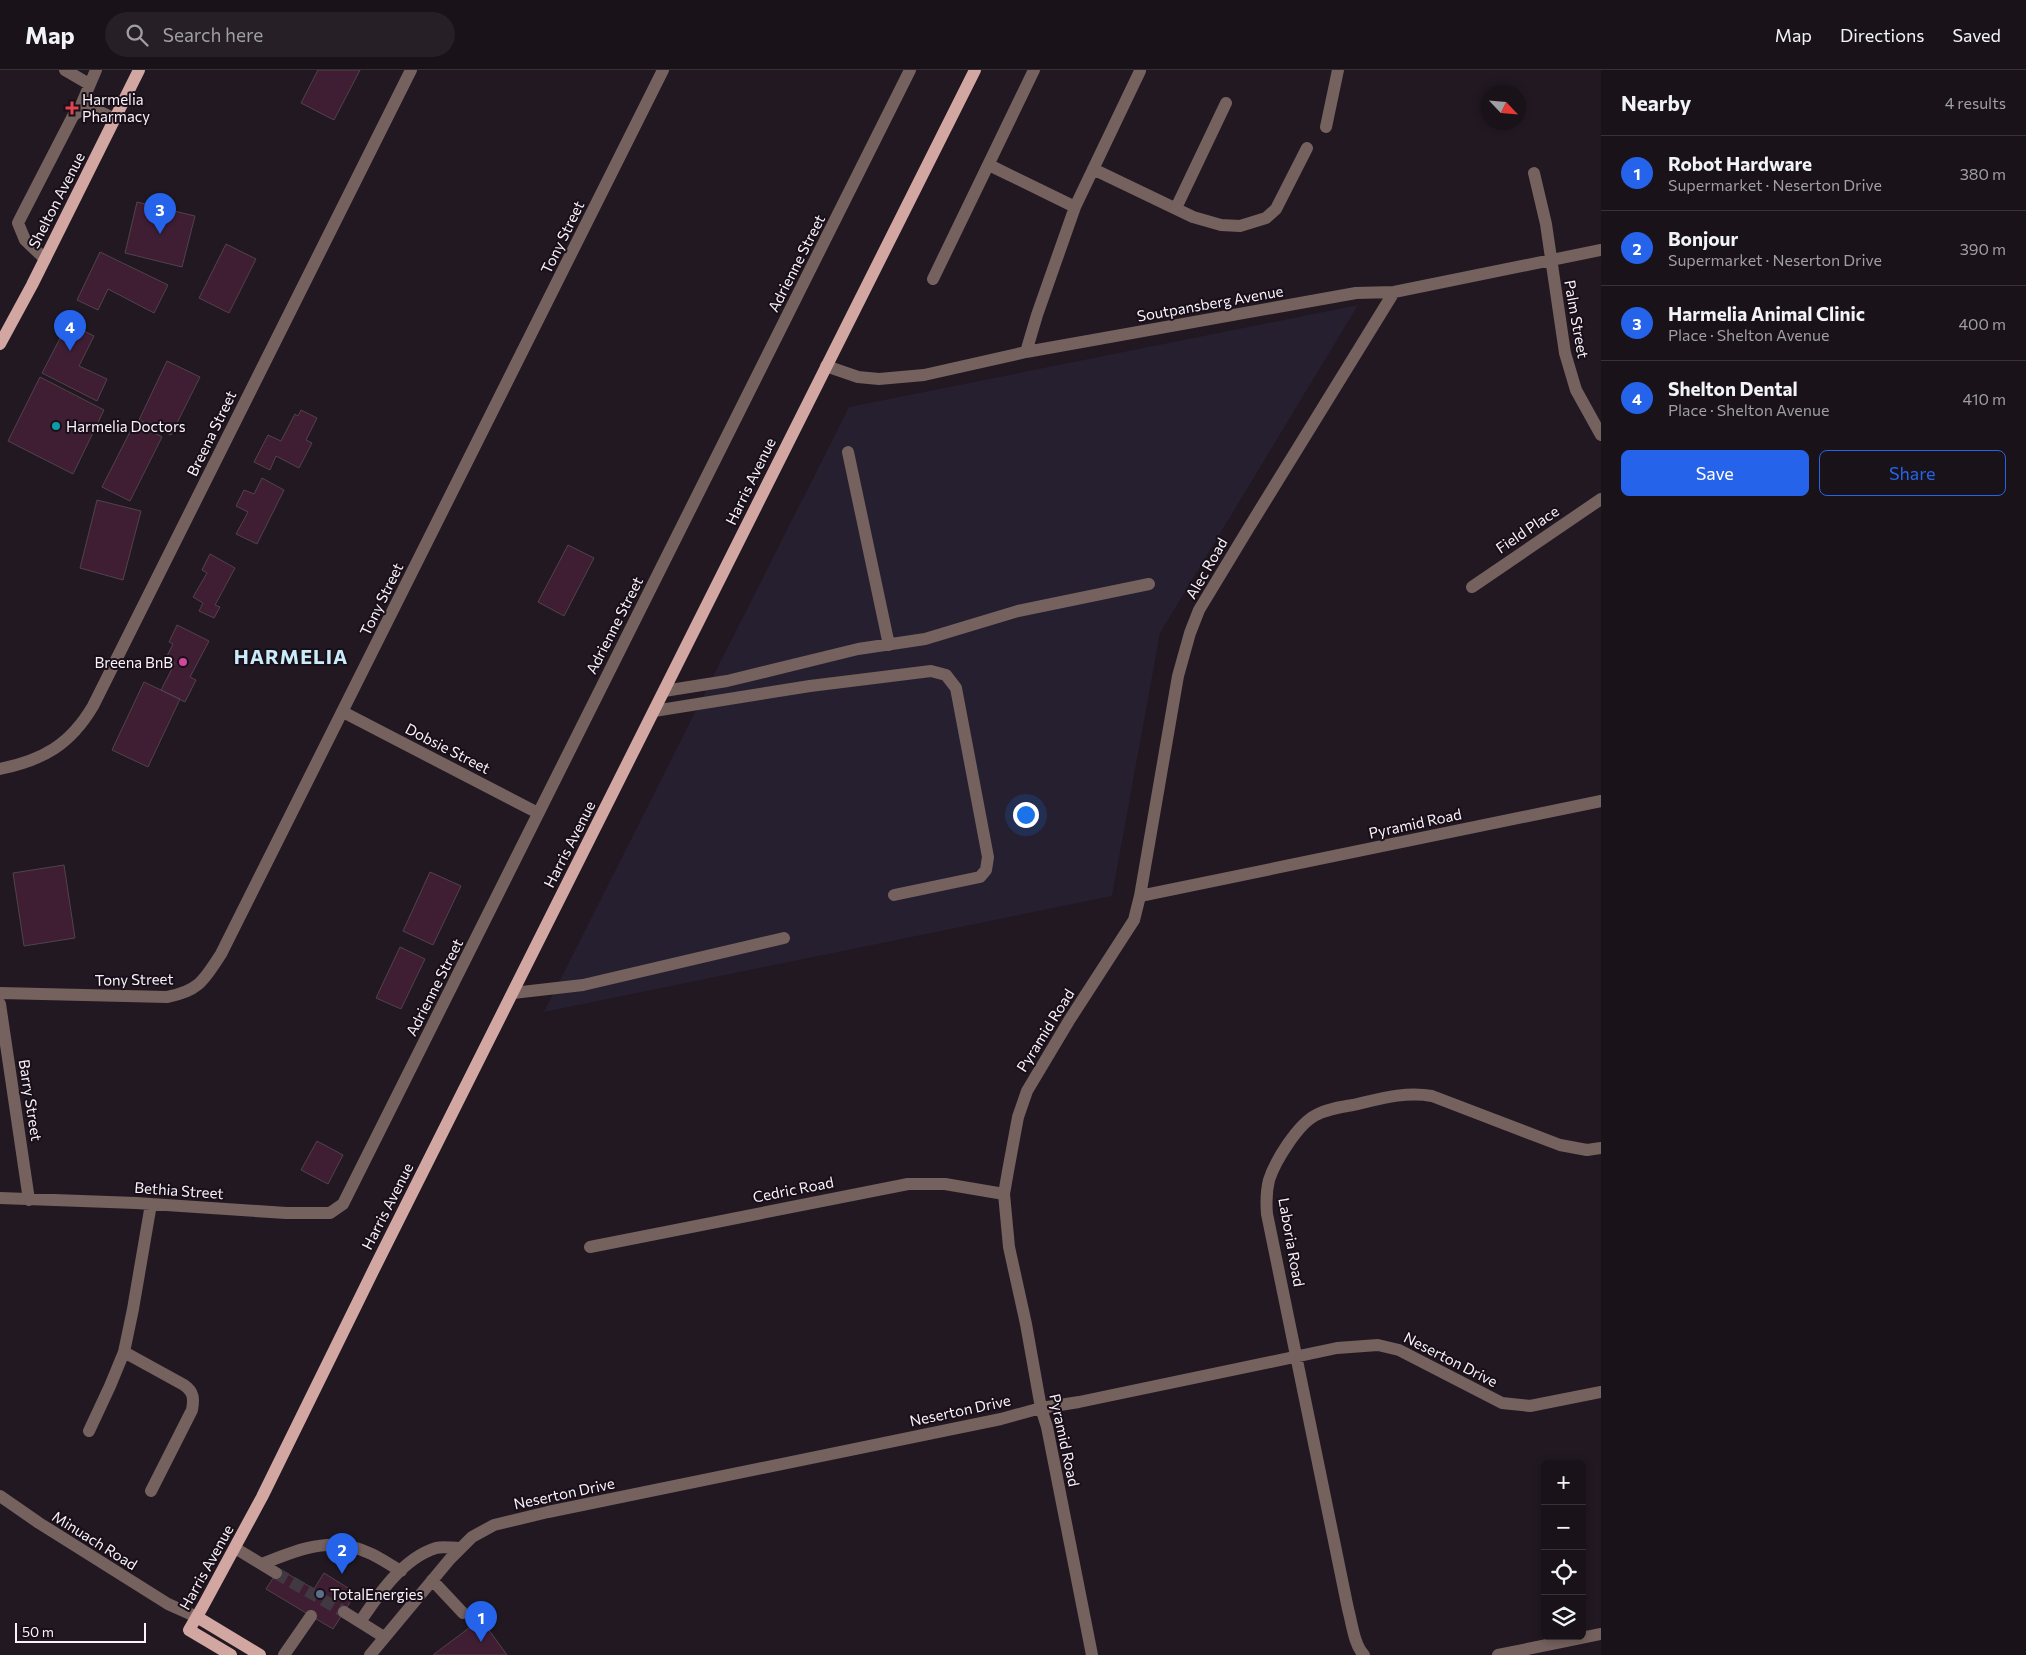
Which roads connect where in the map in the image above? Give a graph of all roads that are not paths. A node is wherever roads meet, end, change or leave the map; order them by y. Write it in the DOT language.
graph roads {
  1 [pos="65,70"];
  2 [pos="96,70"];
  3 [pos="139,70"];
  4 [pos="411,70"];
  5 [pos="663,70"];
  6 [pos="910,70"];
  7 [pos="975,70"];
  8 [pos="1034,70"];
  9 [pos="1338,70"];
  10 [pos="1140,71"];
  11 [pos="89,84"];
  12 [pos="1226,103"];
  13 [pos="79,110"];
  14 [pos="115,119"];
  15 [pos="1326,127"];
  16 [pos="1307,148"];
  17 [pos="989,166"];
  18 [pos="1092,169"];
  19 [pos="1534,173"];
  20 [pos="1075,206"];
  21 [pos="1176,208"];
  22 [pos="1601,250"];
  23 [pos="45,259"];
  24 [pos="1550,261"];
  25 [pos="933,279"];
  26 [pos="1394,292"];
  27 [pos="0,344"];
  28 [pos="1026,352"];
  29 [pos="826,366"];
  30 [pos="1601,435"];
  31 [pos="848,452"];
  32 [pos="1601,499"];
  33 [pos="1149,584"];
  34 [pos="1472,587"];
  35 [pos="889,645"];
  36 [pos="664,691"];
  37 [pos="654,711"];
  38 [pos="343,712"];
  39 [pos="0,769"];
  40 [pos="1601,802"];
  41 [pos="538,813"];
  42 [pos="894,895"];
  43 [pos="1140,896"];
  44 [pos="784,938"];
  45 [pos="0,993"];
  46 [pos="513,993"];
  47 [pos="0,1004"];
  48 [pos="1601,1148"];
  49 [pos="1004,1194"];
  50 [pos="348,1195"];
  51 [pos="0,1198"];
  52 [pos="29,1200"];
  53 [pos="151,1204"];
  54 [pos="590,1247"];
  55 [pos="124,1352"];
  56 [pos="1298,1357"];
  57 [pos="1601,1392"];
  58 [pos="1041,1408"];
  59 [pos="89,1431"];
  60 [pos="151,1491"];
  61 [pos="0,1496"];
  62 [pos="235,1548"];
  63 [pos="459,1548"];
  64 [pos="262,1564"];
  65 [pos="401,1571"];
  66 [pos="276,1573"];
  67 [pos="432,1580"];
  68 [pos="175,1608"];
  69 [pos="344,1612"];
  70 [pos="463,1613"];
  71 [pos="197,1616"];
  72 [pos="311,1616"];
  73 [pos="360,1622"];
  74 [pos="189,1630"];
  75 [pos="1601,1634"];
  76 [pos="384,1637"];
  77 [pos="1362,1653"];
  78 [pos="231,1655"];
  79 [pos="260,1655"];
  80 [pos="284,1655"];
  81 [pos="370,1655"];
  82 [pos="1092,1655"];
  83 [pos="1498,1655"];
  1 -- 11 [label="street"];
  2 -- 11 [label="street"];
  3 -- 14 [label="main road, Shelton Avenue"];
  4 -- 39 [label="street, Breena Street"];
  5 -- 38 [label="street, Tony Street"];
  6 -- 41 [label="street, Adrienne Street"];
  7 -- 29 [label="main road, Harris Avenue"];
  8 -- 17 [label="street"];
  9 -- 15 [label="street"];
  10 -- 18 [label="street"];
  11 -- 13 [label="street"];
  12 -- 21 [label="street"];
  13 -- 14 [label="street"];
  13 -- 23 [label="street"];
  14 -- 23 [label="main road, Shelton Avenue"];
  16 -- 21 [label="street"];
  17 -- 20 [label="street"];
  17 -- 25 [label="street"];
  18 -- 20 [label="street"];
  18 -- 21 [label="street"];
  19 -- 24 [label="street, Palm Street"];
  20 -- 28 [label="street"];
  22 -- 24 [label="street, Soutpansberg Avenue"];
  23 -- 27 [label="main road, Shelton Avenue"];
  24 -- 26 [label="street, Soutpansberg Avenue"];
  24 -- 30 [label="street, Palm Street"];
  26 -- 28 [label="street, Soutpansberg Avenue"];
  26 -- 43 [label="street, Alec Road"];
  28 -- 29 [label="street, Soutpansberg Avenue"];
  29 -- 36 [label="main road, Harris Avenue"];
  31 -- 35 [label="street"];
  32 -- 34 [label="street, Field Place"];
  33 -- 35 [label="street"];
  35 -- 36 [label="street"];
  36 -- 37 [label="main road, Harris Avenue"];
  37 -- 42 [label="street"];
  37 -- 46 [label="main road, Harris Avenue"];
  38 -- 41 [label="street, Dobsie Street"];
  38 -- 45 [label="street, Tony Street"];
  40 -- 43 [label="street, Pyramid Road"];
  41 -- 50 [label="street, Adrienne Street"];
  43 -- 49 [label="street, Pyramid Road"];
  44 -- 46 [label="street"];
  46 -- 62 [label="main road, Harris Avenue"];
  47 -- 52 [label="street, Barry Street"];
  48 -- 56 [label="street, Laboria Road"];
  49 -- 54 [label="street, Cedric Road"];
  49 -- 58 [label="street, Pyramid Road"];
  50 -- 53 [label="street, Bethia Street"];
  51 -- 52 [label="street, Bethia Street"];
  52 -- 53 [label="street, Bethia Street"];
  53 -- 55 [label="street"];
  55 -- 59 [label="street"];
  55 -- 60 [label="street"];
  56 -- 57 [label="street, Neserton Drive"];
  56 -- 58 [label="street, Neserton Drive"];
  56 -- 77 [label="street, Laboria Road"];
  58 -- 63 [label="street, Neserton Drive"];
  58 -- 82 [label="street, Pyramid Road"];
  61 -- 68 [label="street, Minuach Road"];
  62 -- 64 [label="street"];
  62 -- 71 [label="main road, Harris Avenue"];
  63 -- 65 [label="street"];
  63 -- 67 [label="street, Neserton Drive"];
  64 -- 65 [label="street"];
  64 -- 66 [label="street"];
  65 -- 73 [label="street"];
  67 -- 70 [label="street"];
  67 -- 76 [label="street, Neserton Drive"];
  68 -- 71 [label="street"];
  68 -- 74 [label="street"];
  69 -- 73 [label="street"];
  71 -- 74 [label="main road, Harris Avenue"];
  71 -- 79 [label="main road"];
  72 -- 80 [label="street"];
  73 -- 76 [label="street"];
  74 -- 78 [label="main road"];
  75 -- 83 [label="street"];
  76 -- 81 [label="street, Neserton Drive"];
}
